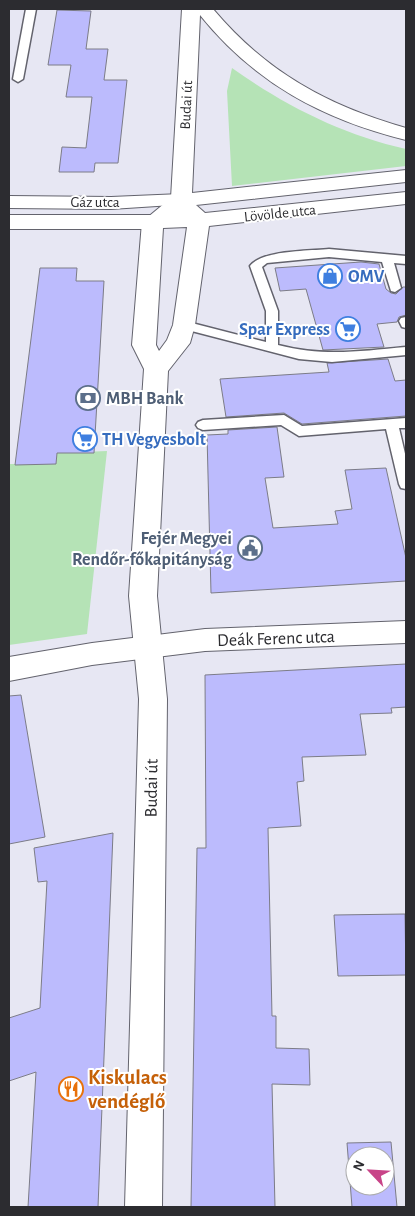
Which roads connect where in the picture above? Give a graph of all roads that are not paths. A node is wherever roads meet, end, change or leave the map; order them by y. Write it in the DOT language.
graph roads {
  1 [pos="31,9"];
  2 [pos="191,9"];
  3 [pos="204,9"];
  4 [pos="18,79"];
  5 [pos="406,134"];
  6 [pos="406,176"];
  7 [pos="406,198"];
  8 [pos="181,200"];
  9 [pos="9,202"];
  10 [pos="199,220"];
  11 [pos="9,222"];
  12 [pos="153,222"];
  13 [pos="387,260"];
  14 [pos="406,260"];
  15 [pos="395,288"];
  16 [pos="184,325"];
  17 [pos="272,348"];
  18 [pos="406,351"];
  19 [pos="156,369"];
  20 [pos="406,423"];
  21 [pos="391,424"];
  22 [pos="204,425"];
  23 [pos="406,484"];
  24 [pos="406,632"];
  25 [pos="146,646"];
  26 [pos="9,669"];
  27 [pos="143,1207"];
  1 -- 4 [label="lane"];
  2 -- 8 [label="street, Budai út"];
  3 -- 5 [label="street"];
  6 -- 8 [label="street, Lövölde utca"];
  7 -- 10 [label="street, Lövölde utca"];
  8 -- 9 [label="street, Gáz utca"];
  8 -- 10 [label="street"];
  8 -- 12 [label="street"];
  10 -- 12 [label="street, Lövölde utca"];
  10 -- 16 [label="street"];
  11 -- 12 [label="street, Gáz utca"];
  12 -- 19 [label="street, Budai út"];
  13 -- 14 [label="lane"];
  13 -- 15 [label="lane"];
  13 -- 17 [label="lane"];
  16 -- 17 [label="lane"];
  16 -- 19 [label="street"];
  17 -- 18 [label="lane"];
  19 -- 25 [label="street, Budai út"];
  20 -- 21 [label="lane"];
  21 -- 22 [label="lane"];
  21 -- 23 [label="lane"];
  24 -- 25 [label="street, Deák Ferenc utca"];
  25 -- 26 [label="street, Deák Ferenc utca"];
  25 -- 27 [label="street, Budai út"];
}
